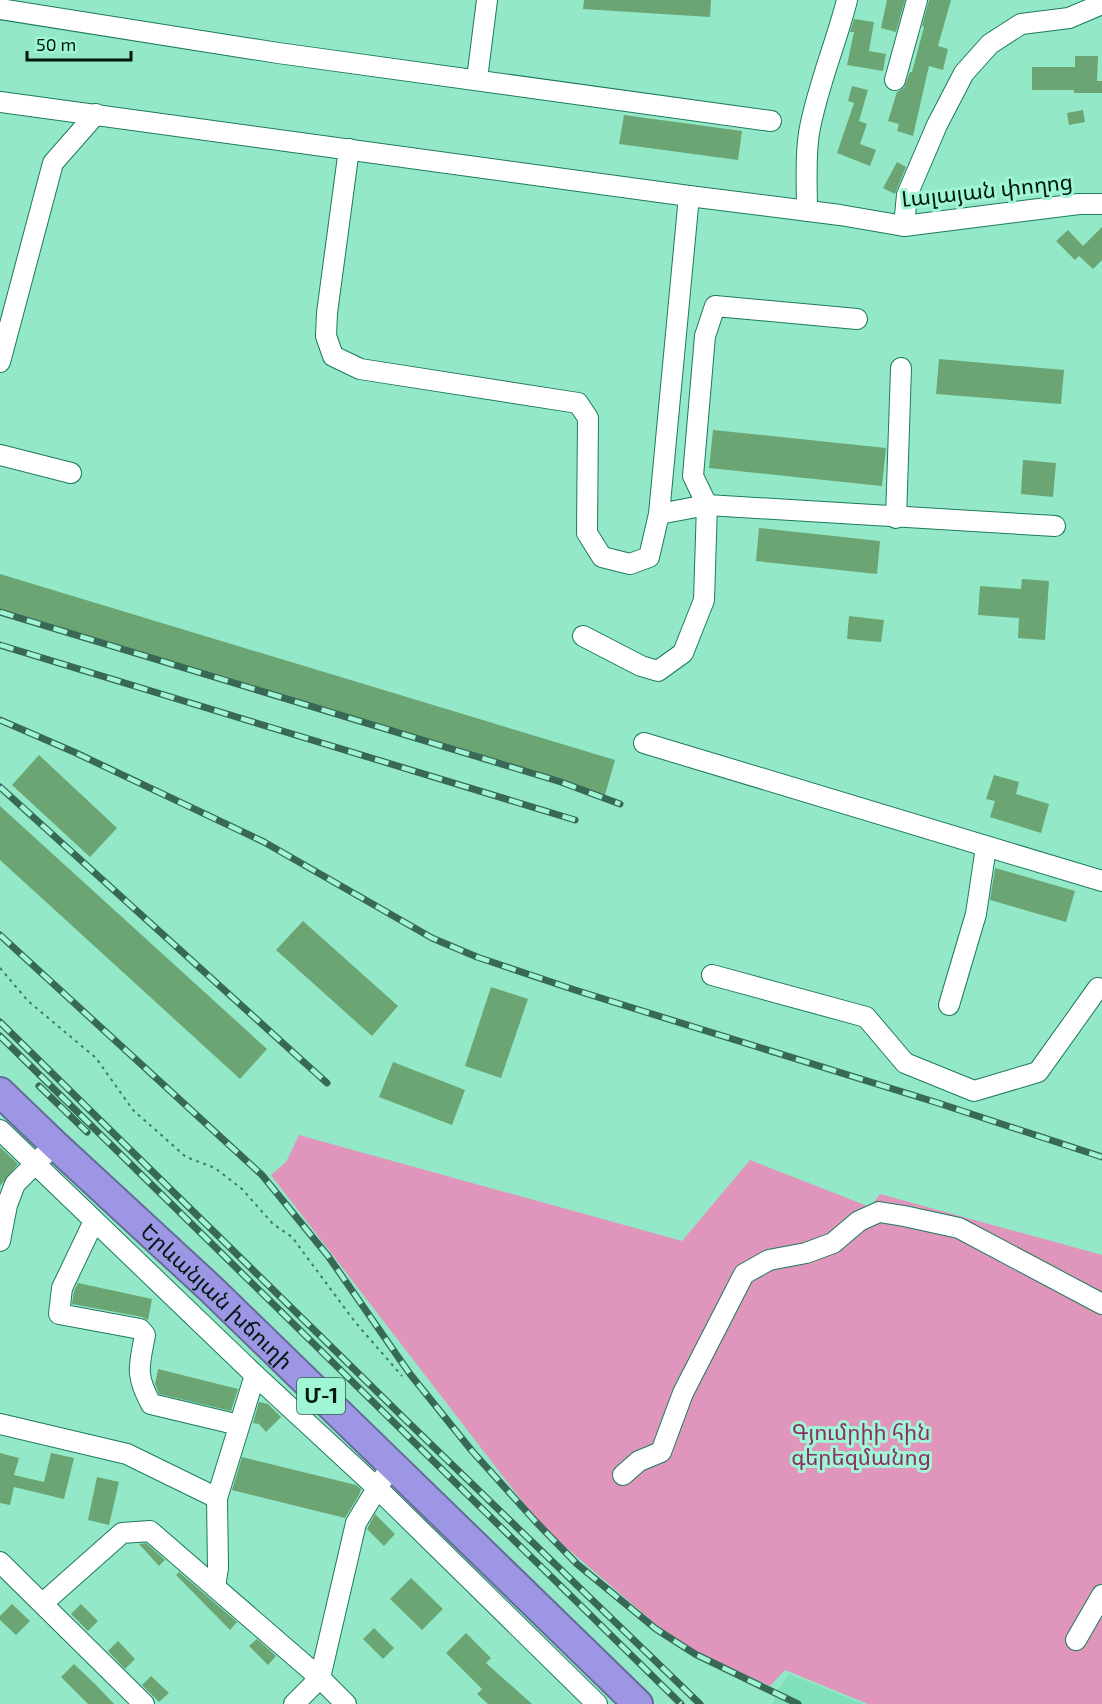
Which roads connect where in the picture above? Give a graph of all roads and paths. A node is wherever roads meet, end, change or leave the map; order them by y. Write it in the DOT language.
graph roads {
  1 [pos="487,0"];
  2 [pos="916,0"];
  3 [pos="843,1"];
  4 [pos="1102,4"];
  5 [pos="0,9"];
  6 [pos="477,79"];
  7 [pos="895,80"];
  8 [pos="0,102"];
  9 [pos="96,114"];
  10 [pos="771,121"];
  11 [pos="349,149"];
  12 [pos="689,196"];
  13 [pos="1102,204"];
  14 [pos="807,211"];
  15 [pos="904,226"];
  16 [pos="857,319"];
  17 [pos="0,358"];
  18 [pos="901,368"];
  19 [pos="0,456"];
  20 [pos="71,473"];
  21 [pos="707,505"];
  22 [pos="659,514"];
  23 [pos="896,518"];
  24 [pos="1055,526"];
  25 [pos="583,636"];
  26 [pos="644,743"];
  27 [pos="986,847"];
  28 [pos="1102,881"];
  29 [pos="0,968"];
  30 [pos="712,975"];
  31 [pos="1102,989"];
  32 [pos="949,1005"];
  33 [pos="0,1092"];
  34 [pos="0,1130"];
  35 [pos="44,1154"];
  36 [pos="94,1221"];
  37 [pos="0,1241"];
  38 [pos="1102,1304"];
  39 [pos="255,1376"];
  40 [pos="402,1376"];
  41 [pos="0,1424"];
  42 [pos="239,1425"];
  43 [pos="622,1475"];
  44 [pos="385,1477"];
  45 [pos="217,1498"];
  46 [pos="0,1562"];
  47 [pos="9,1580"];
  48 [pos="215,1587"];
  49 [pos="1102,1595"];
  50 [pos="43,1603"];
  51 [pos="1076,1640"];
  52 [pos="320,1678"];
  53 [pos="635,1703"];
  54 [pos="144,1704"];
  55 [pos="294,1704"];
  56 [pos="346,1704"];
  57 [pos="597,1704"];
  1 -- 6 [label="street"];
  2 -- 7 [label="street"];
  3 -- 14 [label="street"];
  4 -- 15 [label="street"];
  5 -- 6 [label="street"];
  6 -- 10 [label="street"];
  8 -- 9 [label="street, Լալայան փողոց"];
  9 -- 11 [label="street, Լալայան փողոց"];
  9 -- 17 [label="street"];
  11 -- 12 [label="street, Լալայան փողոց"];
  11 -- 22 [label="street"];
  12 -- 14 [label="street, Լալայան փողոց"];
  12 -- 22 [label="street"];
  13 -- 15 [label="street, Լալայան փողոց"];
  14 -- 15 [label="street, Լալայան փողոց"];
  16 -- 21 [label="street"];
  18 -- 23 [label="street"];
  19 -- 20 [label="street"];
  21 -- 22 [label="street"];
  21 -- 23 [label="street"];
  21 -- 25 [label="street"];
  23 -- 24 [label="street"];
  26 -- 27 [label="street"];
  27 -- 28 [label="street"];
  27 -- 32 [label="street"];
  29 -- 40 [label="path"];
  30 -- 31 [label="street"];
  33 -- 35 [label="highway, Երևանյան խճուղի / Մ-1"];
  34 -- 35 [label="street"];
  35 -- 36 [label="street"];
  35 -- 37 [label="street"];
  35 -- 44 [label="highway, Երևանյան խճուղի / Մ-1"];
  36 -- 39 [label="street"];
  36 -- 42 [label="street"];
  38 -- 43 [label="street"];
  39 -- 42 [label="street"];
  39 -- 44 [label="street"];
  41 -- 45 [label="street"];
  42 -- 45 [label="street"];
  44 -- 52 [label="street"];
  44 -- 53 [label="highway, Երևանյան խճուղի / Մ-1"];
  44 -- 57 [label="street"];
  45 -- 48 [label="street"];
  46 -- 47 [label="street"];
  47 -- 50 [label="street"];
  48 -- 50 [label="street"];
  48 -- 52 [label="street"];
  49 -- 51 [label="street"];
  50 -- 54 [label="street"];
  52 -- 55 [label="street"];
  52 -- 56 [label="street"];
}
